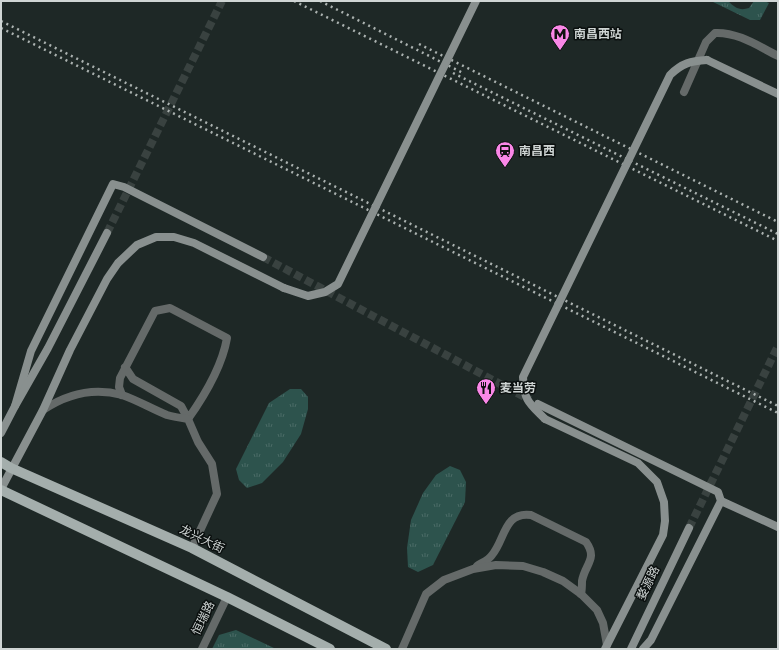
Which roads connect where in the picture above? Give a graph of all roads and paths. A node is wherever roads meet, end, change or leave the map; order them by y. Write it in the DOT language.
graph roads {
  1 [pos="476,1"];
  2 [pos="778,56"];
  3 [pos="684,92"];
  4 [pos="778,94"];
  5 [pos="107,233"];
  6 [pos="263,257"];
  7 [pos="125,367"];
  8 [pos="122,395"];
  9 [pos="538,404"];
  10 [pos="15,406"];
  11 [pos="43,410"];
  12 [pos="188,419"];
  13 [pos="1,433"];
  14 [pos="1,462"];
  15 [pos="11,468"];
  16 [pos="1,490"];
  17 [pos="721,500"];
  18 [pos="778,527"];
  19 [pos="689,528"];
  20 [pos="192,548"];
  21 [pos="473,569"];
  22 [pos="581,594"];
  23 [pos="227,597"];
  24 [pos="606,647"];
  25 [pos="202,649"];
  26 [pos="330,649"];
  27 [pos="386,649"];
  28 [pos="402,649"];
  29 [pos="631,649"];
  30 [pos="643,649"];
  1 -- 11 [label="street, bridge"];
  2 -- 3 [label="street"];
  4 -- 24 [label="street, bridge"];
  5 -- 10 [label="street"];
  6 -- 10 [label="street"];
  7 -- 8 [label="street"];
  7 -- 12 [label="street"];
  7 -- 12 [label="street"];
  8 -- 11 [label="street"];
  8 -- 12 [label="street"];
  9 -- 17 [label="street"];
  10 -- 13 [label="street"];
  11 -- 15 [label="street"];
  12 -- 20 [label="street"];
  14 -- 15 [label="main road, 龙兴大街"];
  15 -- 16 [label="street"];
  15 -- 20 [label="main road, 龙兴大街"];
  16 -- 23 [label="main road"];
  17 -- 18 [label="street"];
  17 -- 30 [label="street"];
  19 -- 29 [label="street, 婺源路"];
  20 -- 27 [label="main road, 龙兴大街"];
  21 -- 22 [label="street"];
  21 -- 22 [label="street"];
  21 -- 28 [label="street"];
  22 -- 24 [label="street"];
  23 -- 25 [label="street, 恒瑞路"];
  23 -- 26 [label="main road"];
}
